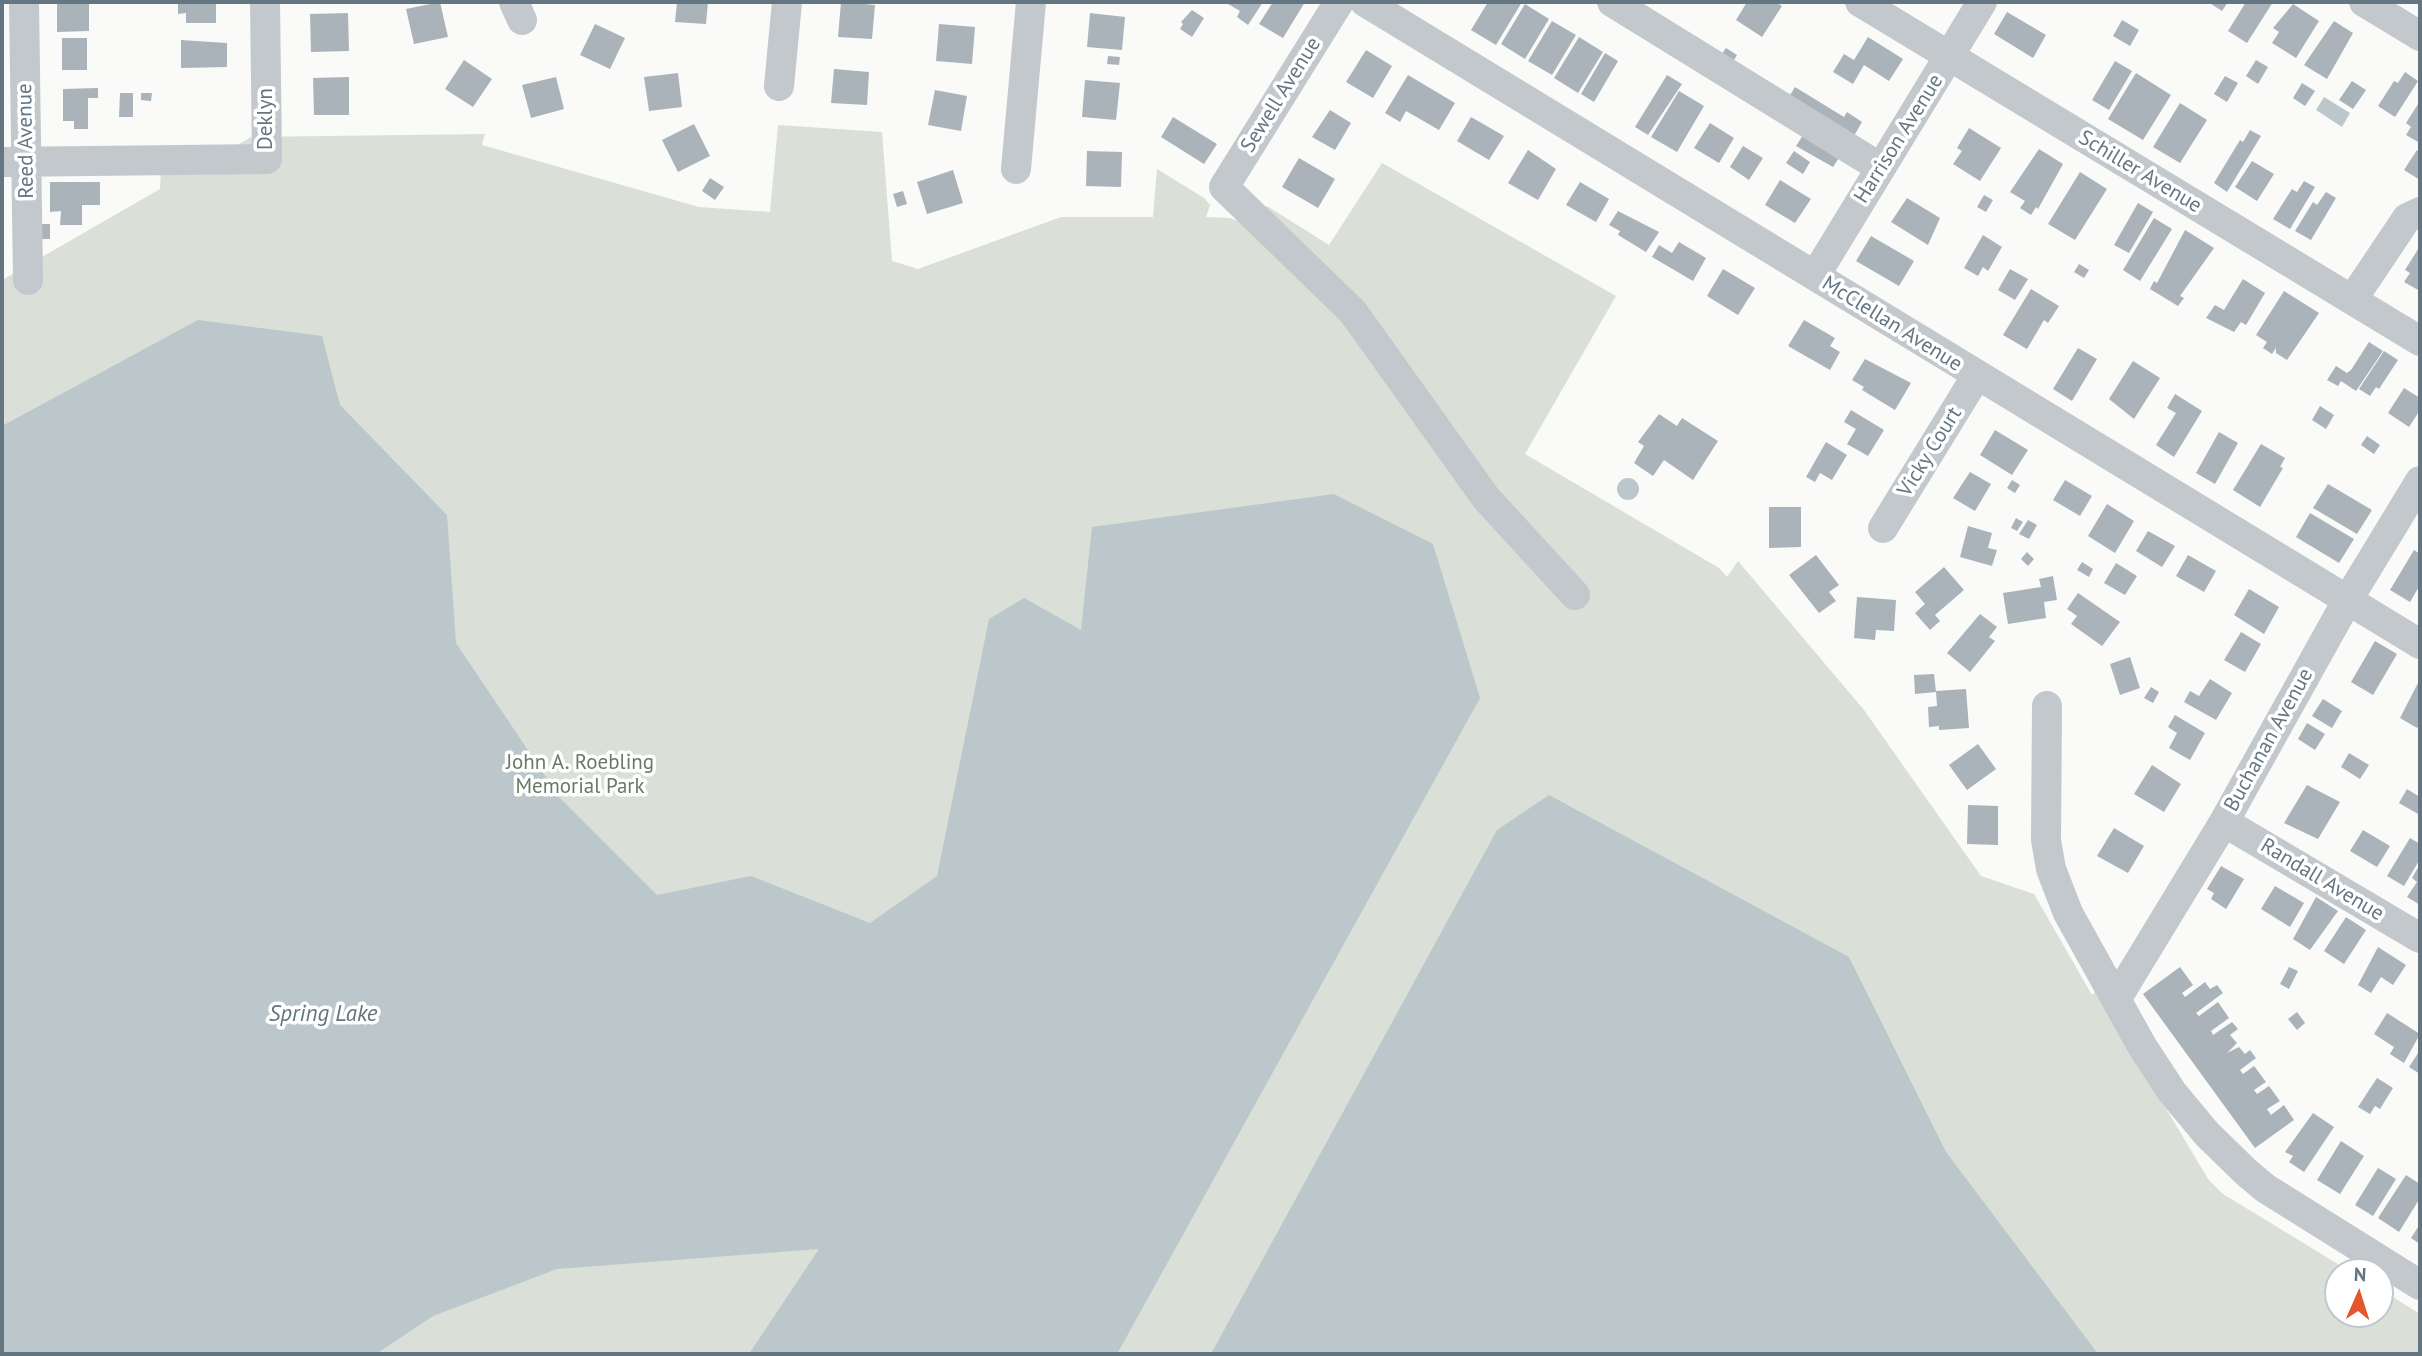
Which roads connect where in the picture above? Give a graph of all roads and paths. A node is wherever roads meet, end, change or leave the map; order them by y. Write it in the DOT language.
graph roads {
  1 [pos="24,2"];
  2 [pos="265,2"];
  3 [pos="787,2"];
  4 [pos="1031,2"];
  5 [pos="1339,2"];
  6 [pos="1366,2"];
  7 [pos="1612,2"];
  8 [pos="1860,2"];
  9 [pos="1982,2"];
  10 [pos="2364,2"];
  11 [pos="2420,36"];
  12 [pos="1950,56"];
  13 [pos="779,86"];
  14 [pos="14,162"];
  15 [pos="1881,168"];
  16 [pos="1016,169"];
  17 [pos="2420,212"];
  18 [pos="1815,276"];
  19 [pos="28,280"];
  20 [pos="2352,300"];
  21 [pos="2420,341"];
  22 [pos="1977,375"];
  23 [pos="2420,481"];
  24 [pos="1883,528"];
  25 [pos="1575,595"];
  26 [pos="2347,601"];
  27 [pos="2420,644"];
  28 [pos="2047,706"];
  29 [pos="2224,822"];
  30 [pos="2420,938"];
  31 [pos="2117,998"];
  32 [pos="2420,1285"];
  1 -- 14 [label="street, Reed Avenue"];
  2 -- 14 [label="street, Deklyn"];
  3 -- 13 [label="street"];
  4 -- 16 [label="street"];
  5 -- 25 [label="street, Sewell Avenue"];
  6 -- 18 [label="street, McClellan Avenue"];
  7 -- 15 [label="street"];
  8 -- 12 [label="street, Schiller Avenue"];
  9 -- 12 [label="street, Harrison Avenue"];
  10 -- 11 [label="street"];
  12 -- 15 [label="street, Harrison Avenue"];
  12 -- 20 [label="street, Schiller Avenue"];
  14 -- 19 [label="street, Reed Avenue"];
  15 -- 18 [label="street, Harrison Avenue"];
  17 -- 20 [label="street"];
  18 -- 22 [label="street, McClellan Avenue"];
  20 -- 21 [label="street, Schiller Avenue"];
  22 -- 24 [label="street, Vicky Court"];
  22 -- 26 [label="street, McClellan Avenue"];
  23 -- 26 [label="street, Buchanan Avenue"];
  26 -- 27 [label="street, McClellan Avenue"];
  26 -- 29 [label="street, Buchanan Avenue"];
  28 -- 31 [label="street"];
  29 -- 30 [label="street, Randall Avenue"];
  29 -- 31 [label="street, Buchanan Avenue"];
  31 -- 32 [label="street"];
}
